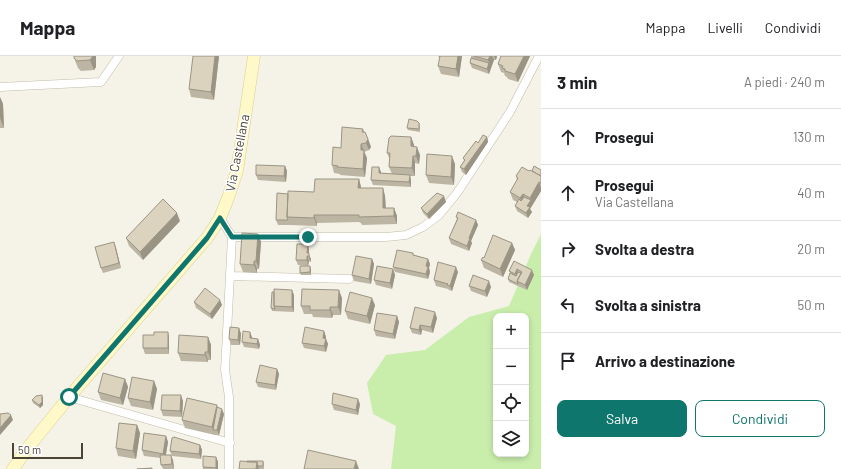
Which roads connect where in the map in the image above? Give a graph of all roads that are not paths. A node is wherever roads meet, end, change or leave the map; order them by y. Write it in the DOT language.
graph roads {
  1 [pos="119,56"];
  2 [pos="254,56"];
  3 [pos="539,56"];
  4 [pos="0,87"];
  5 [pos="220,218"];
  6 [pos="232,237"];
  7 [pos="231,276"];
  8 [pos="349,279"];
  9 [pos="69,397"];
  10 [pos="230,443"];
  11 [pos="13,469"];
  12 [pos="229,469"];
  1 -- 4 [label="street"];
  2 -- 5 [label="main road, Via Castellana"];
  3 -- 6 [label="street"];
  5 -- 6 [label="street"];
  5 -- 9 [label="main road, Via Castellana"];
  6 -- 7 [label="street"];
  7 -- 8 [label="street"];
  7 -- 10 [label="street"];
  9 -- 10 [label="street"];
  9 -- 11 [label="main road, Via Castellana"];
  10 -- 12 [label="street"];
}
